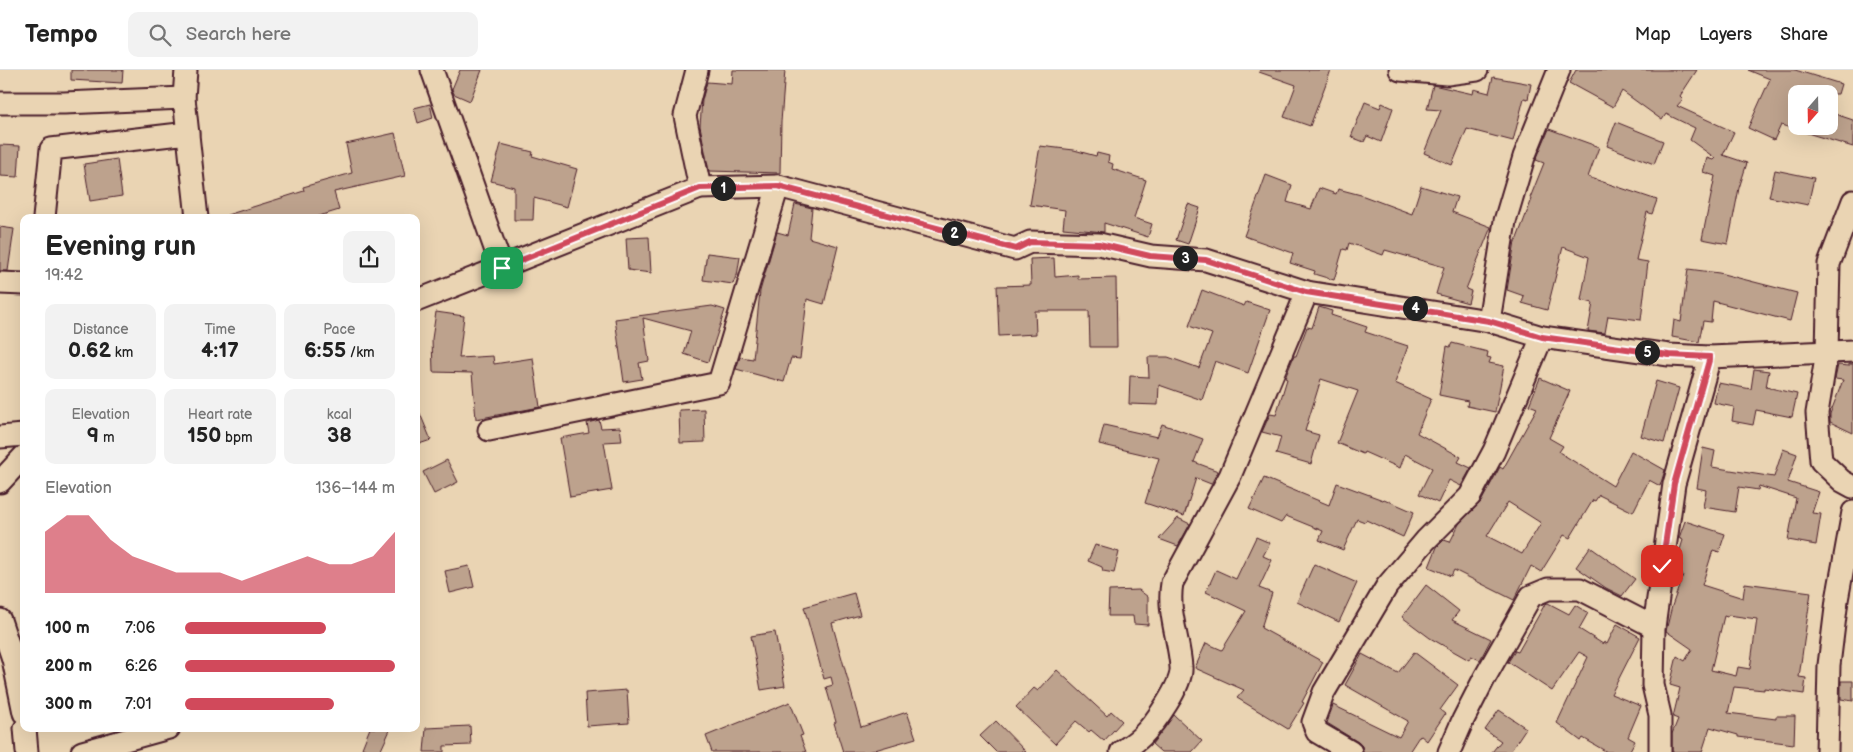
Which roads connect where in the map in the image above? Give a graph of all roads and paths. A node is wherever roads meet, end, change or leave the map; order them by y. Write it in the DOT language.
graph roads {
  1 [pos="186,70"];
  2 [pos="432,70"];
  3 [pos="697,70"];
  4 [pos="1400,70"];
  5 [pos="1477,70"];
  6 [pos="1559,70"];
  7 [pos="184,98"];
  8 [pos="0,103"];
  9 [pos="188,133"];
  10 [pos="778,186"];
  11 [pos="700,188"];
  12 [pos="1853,201"];
  13 [pos="44,214"];
  14 [pos="197,214"];
  15 [pos="502,268"];
  16 [pos="0,283"];
  17 [pos="20,284"];
  18 [pos="1306,292"];
  19 [pos="420,299"];
  20 [pos="1489,321"];
  21 [pos="1542,337"];
  22 [pos="1853,351"];
  23 [pos="1827,352"];
  24 [pos="1710,357"];
  25 [pos="489,430"];
  26 [pos="20,436"];
  27 [pos="0,437"];
  28 [pos="20,460"];
  29 [pos="0,482"];
  30 [pos="1853,487"];
  31 [pos="1853,512"];
  32 [pos="0,620"];
  33 [pos="1654,627"];
  34 [pos="20,693"];
  35 [pos="25,732"];
  36 [pos="154,732"];
  37 [pos="27,752"];
  38 [pos="82,752"];
  39 [pos="1121,752"];
  40 [pos="1351,752"];
  41 [pos="1449,752"];
  42 [pos="1660,752"];
  43 [pos="1827,752"];
  1 -- 7 [label="street"];
  2 -- 15 [label="street"];
  3 -- 11 [label="street"];
  4 -- 5 [label="street"];
  6 -- 20 [label="street"];
  7 -- 8 [label="street"];
  7 -- 9 [label="street"];
  9 -- 13 [label="street"];
  9 -- 14 [label="street"];
  10 -- 11 [label="street"];
  10 -- 18 [label="street"];
  10 -- 25 [label="street"];
  11 -- 15 [label="street"];
  12 -- 23 [label="street"];
  15 -- 19 [label="street"];
  16 -- 17 [label="street"];
  18 -- 20 [label="street"];
  18 -- 39 [label="street"];
  20 -- 21 [label="street"];
  21 -- 24 [label="street"];
  21 -- 40 [label="street"];
  22 -- 23 [label="street"];
  23 -- 24 [label="street"];
  23 -- 30 [label="street"];
  24 -- 33 [label="street"];
  26 -- 27 [label="street"];
  28 -- 29 [label="street"];
  31 -- 43 [label="street"];
  32 -- 34 [label="street"];
  33 -- 41 [label="street"];
  33 -- 42 [label="street"];
  35 -- 37 [label="street"];
  36 -- 38 [label="street"];
}
